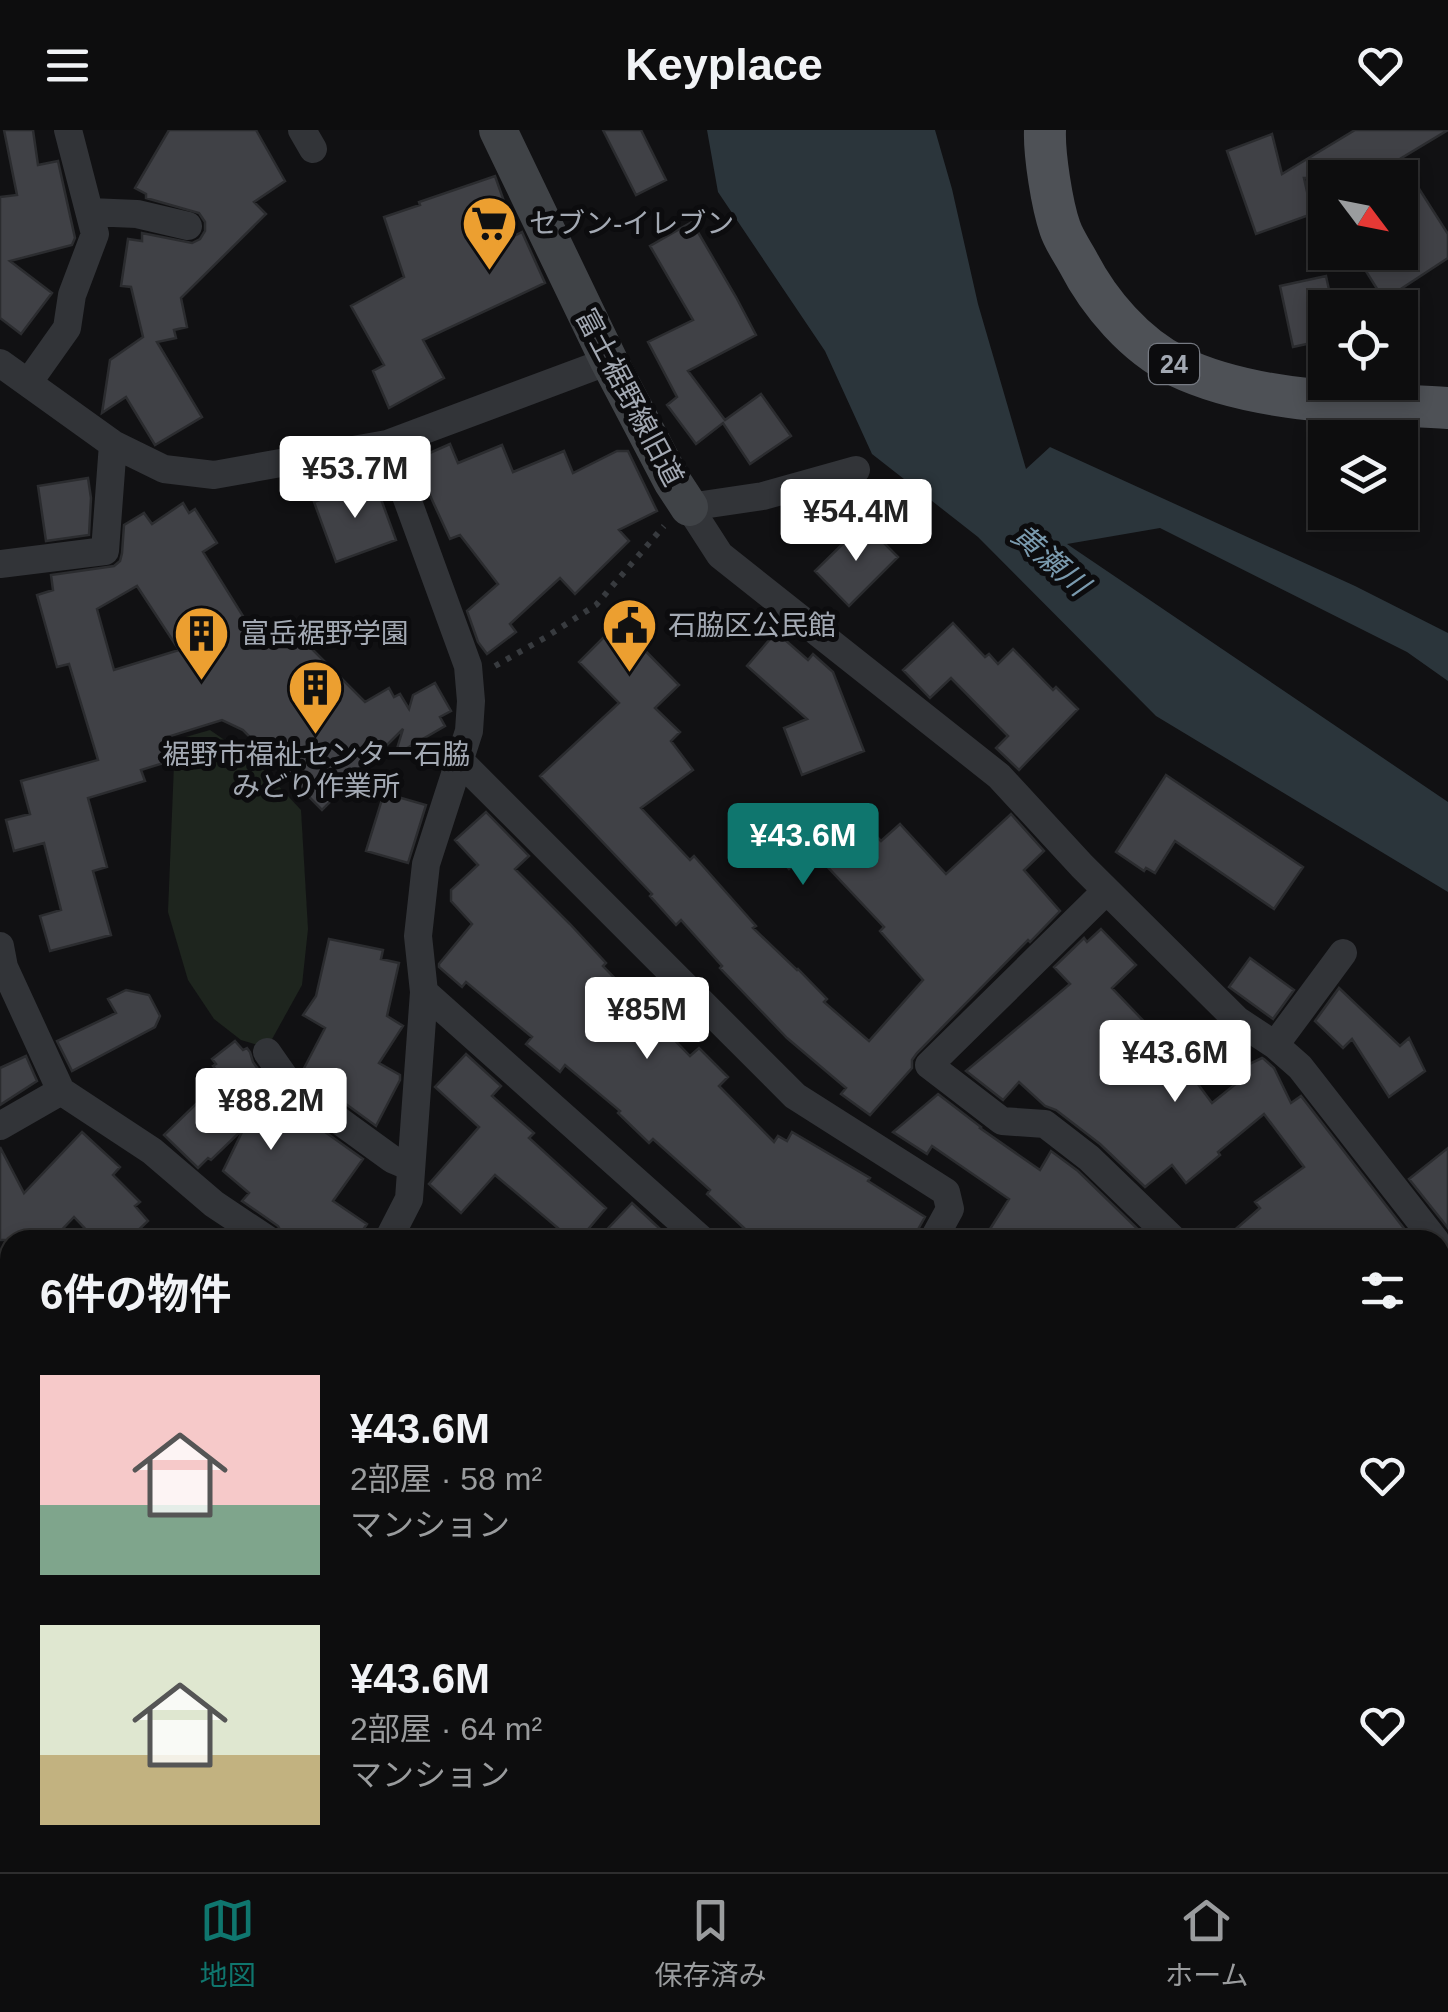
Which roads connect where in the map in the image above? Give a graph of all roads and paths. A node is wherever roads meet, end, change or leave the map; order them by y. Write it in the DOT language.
graph roads {
  1 [pos="68,130"];
  2 [pos="498,130"];
  3 [pos="1045,130"];
  4 [pos="90,212"];
  5 [pos="188,226"];
  6 [pos="609,361"];
  7 [pos="0,363"];
  8 [pos="28,383"];
  9 [pos="1448,408"];
  10 [pos="112,444"];
  11 [pos="386,444"];
  12 [pos="856,470"];
  13 [pos="689,508"];
  14 [pos="0,564"];
  15 [pos="469,675"];
  16 [pos="461,762"];
  17 [pos="1106,891"];
  18 [pos="0,946"];
  19 [pos="1343,953"];
  20 [pos="424,992"];
  21 [pos="1274,1044"];
  22 [pos="267,1052"];
  23 [pos="61,1092"];
  24 [pos="0,1126"];
  25 [pos="412,1167"];
  26 [pos="253,1230"];
  27 [pos="393,1230"];
  28 [pos="691,1230"];
  29 [pos="939,1230"];
  30 [pos="1164,1230"];
  31 [pos="1426,1230"];
  1 -- 4 [label="street"];
  2 -- 6 [label="street, 富士裾野線旧道"];
  3 -- 9 [label="main road, 24"];
  4 -- 5 [label="street"];
  4 -- 8 [label="street"];
  6 -- 11 [label="street"];
  6 -- 13 [label="street, 富士裾野線旧道"];
  7 -- 8 [label="street"];
  8 -- 10 [label="street"];
  10 -- 11 [label="street"];
  10 -- 14 [label="street"];
  11 -- 15 [label="street"];
  12 -- 13 [label="street, 富士裾野線旧道"];
  13 -- 15 [label="path"];
  13 -- 17 [label="street"];
  15 -- 16 [label="street"];
  16 -- 20 [label="street"];
  16 -- 29 [label="street"];
  17 -- 21 [label="street"];
  17 -- 30 [label="street"];
  18 -- 23 [label="street"];
  19 -- 21 [label="street"];
  20 -- 25 [label="street"];
  20 -- 28 [label="street"];
  21 -- 31 [label="street"];
  22 -- 25 [label="street"];
  23 -- 24 [label="street"];
  23 -- 26 [label="street"];
  25 -- 27 [label="street"];
}
